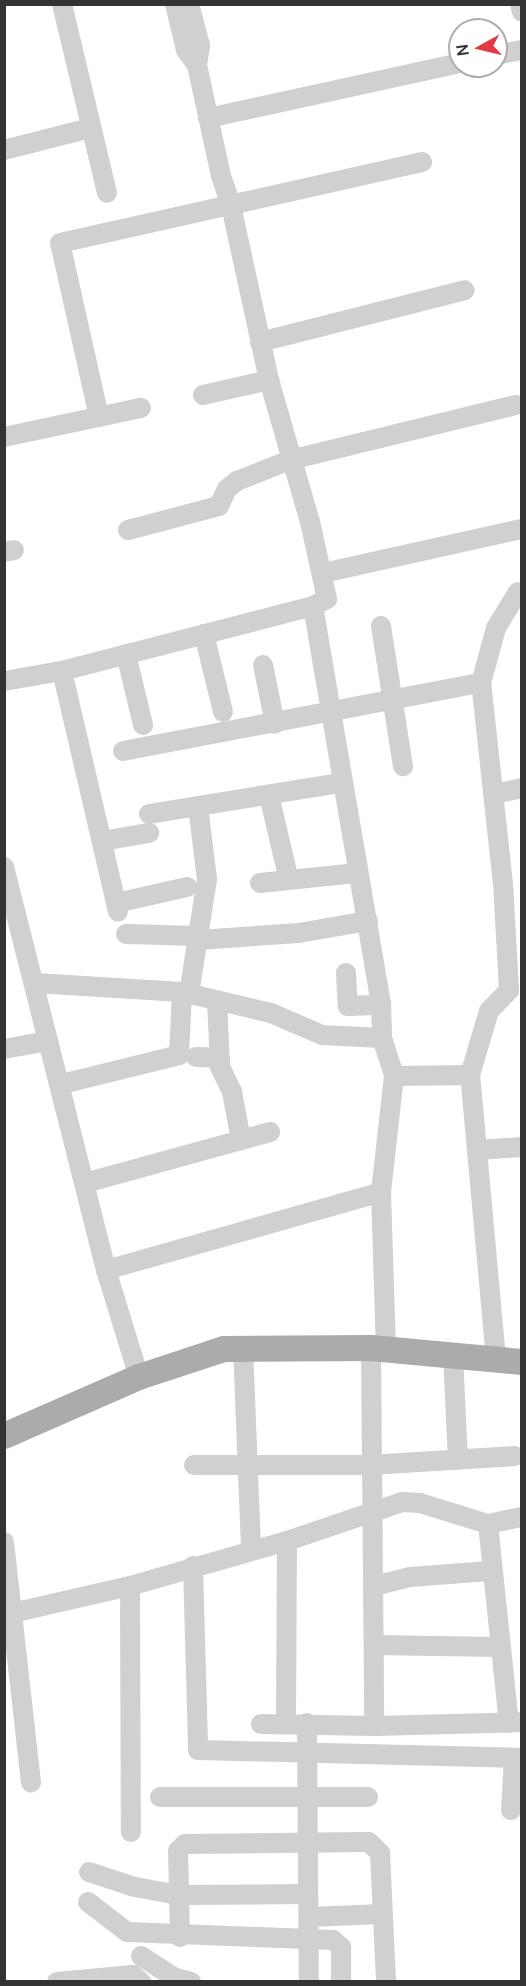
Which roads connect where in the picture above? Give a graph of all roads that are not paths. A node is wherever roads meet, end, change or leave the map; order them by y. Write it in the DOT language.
graph roads {
  1 [pos="62,4"];
  2 [pos="175,4"];
  3 [pos="189,4"];
  4 [pos="520,4"];
  5 [pos="522,12"];
  6 [pos="197,65"];
  7 [pos="448,66"];
  8 [pos="208,118"];
  9 [pos="90,128"];
  10 [pos="4,150"];
  11 [pos="422,162"];
  12 [pos="107,193"];
  13 [pos="231,205"];
  14 [pos="465,290"];
  15 [pos="260,342"];
  16 [pos="269,380"];
  17 [pos="203,395"];
  18 [pos="515,405"];
  19 [pos="141,408"];
  20 [pos="99,417"];
  21 [pos="4,437"];
  22 [pos="290,460"];
  23 [pos="522,529"];
  24 [pos="128,530"];
  25 [pos="323,573"];
  26 [pos="520,590"];
  27 [pos="313,606"];
  28 [pos="381,626"];
  29 [pos="204,634"];
  30 [pos="126,654"];
  31 [pos="263,665"];
  32 [pos="62,671"];
  33 [pos="4,681"];
  34 [pos="481,683"];
  35 [pos="393,701"];
  36 [pos="223,712"];
  37 [pos="329,715"];
  38 [pos="275,724"];
  39 [pos="143,725"];
  40 [pos="123,750"];
  41 [pos="403,766"];
  42 [pos="341,783"];
  43 [pos="522,788"];
  44 [pos="494,794"];
  45 [pos="269,795"];
  46 [pos="198,807"];
  47 [pos="102,841"];
  48 [pos="4,867"];
  49 [pos="357,873"];
  50 [pos="289,880"];
  51 [pos="260,883"];
  52 [pos="512,883"];
  53 [pos="187,887"];
  54 [pos="11,918"];
  55 [pos="368,921"];
  56 [pos="126,934"];
  57 [pos="198,938"];
  58 [pos="346,973"];
  59 [pos="35,983"];
  60 [pos="186,993"];
  61 [pos="515,994"];
  62 [pos="217,1000"];
  63 [pos="381,1005"];
  64 [pos="382,1038"];
  65 [pos="48,1041"];
  66 [pos="4,1049"];
  67 [pos="196,1057"];
  68 [pos="220,1058"];
  69 [pos="470,1075"];
  70 [pos="394,1076"];
  71 [pos="62,1084"];
  72 [pos="270,1132"];
  73 [pos="241,1140"];
  74 [pos="522,1147"];
  75 [pos="479,1150"];
  76 [pos="85,1183"];
  77 [pos="381,1192"];
  78 [pos="106,1270"];
  79 [pos="243,1348"];
  80 [pos="378,1349"];
  81 [pos="453,1355"];
  82 [pos="496,1359"];
  83 [pos="522,1362"];
  84 [pos="139,1377"];
  85 [pos="4,1436"];
  86 [pos="515,1456"];
  87 [pos="458,1460"];
  88 [pos="248,1463"];
  89 [pos="194,1465"];
  90 [pos="369,1465"];
  91 [pos="372,1512"];
  92 [pos="522,1518"];
  93 [pos="488,1524"];
  94 [pos="287,1541"];
  95 [pos="4,1542"];
  96 [pos="251,1551"];
  97 [pos="193,1566"];
  98 [pos="490,1571"];
  99 [pos="130,1586"];
  100 [pos="374,1586"];
  101 [pos="12,1613"];
  102 [pos="374,1645"];
  103 [pos="500,1647"];
  104 [pos="515,1722"];
  105 [pos="261,1724"];
  106 [pos="286,1724"];
  107 [pos="308,1724"];
  108 [pos="374,1726"];
  109 [pos="307,1752"];
  110 [pos="518,1758"];
  111 [pos="31,1782"];
  112 [pos="160,1797"];
  113 [pos="368,1797"];
  114 [pos="308,1798"];
  115 [pos="511,1810"];
  116 [pos="131,1832"];
  117 [pos="308,1843"];
  118 [pos="89,1872"];
  119 [pos="308,1894"];
  120 [pos="179,1895"];
  121 [pos="88,1902"];
  122 [pos="383,1914"];
  123 [pos="309,1917"];
  124 [pos="180,1937"];
  125 [pos="309,1940"];
  126 [pos="141,1956"];
  127 [pos="57,1982"];
  128 [pos="141,1982"];
  129 [pos="191,1982"];
  130 [pos="309,1982"];
  131 [pos="340,1982"];
  132 [pos="386,1982"];
  1 -- 9 [label="street"];
  2 -- 6 [label="street"];
  3 -- 6 [label="street"];
  4 -- 5 [label="street"];
  6 -- 8 [label="street"];
  7 -- 8 [label="street"];
  8 -- 13 [label="street"];
  9 -- 10 [label="street"];
  9 -- 12 [label="street"];
  11 -- 13 [label="street"];
  13 -- 15 [label="street"];
  13 -- 20 [label="street"];
  14 -- 15 [label="street"];
  15 -- 16 [label="street"];
  16 -- 17 [label="street"];
  16 -- 22 [label="street"];
  18 -- 22 [label="street"];
  19 -- 20 [label="street"];
  20 -- 21 [label="street"];
  22 -- 24 [label="street"];
  22 -- 25 [label="street"];
  23 -- 25 [label="street"];
  25 -- 27 [label="street"];
  26 -- 34 [label="street"];
  27 -- 29 [label="street"];
  27 -- 37 [label="street"];
  28 -- 35 [label="street"];
  29 -- 30 [label="street"];
  29 -- 36 [label="street"];
  30 -- 32 [label="street"];
  30 -- 39 [label="street"];
  31 -- 38 [label="street"];
  32 -- 33 [label="street"];
  32 -- 47 [label="street"];
  34 -- 35 [label="street"];
  34 -- 44 [label="street"];
  35 -- 37 [label="street"];
  35 -- 41 [label="street"];
  37 -- 38 [label="street"];
  37 -- 42 [label="street"];
  38 -- 40 [label="street"];
  42 -- 45 [label="street"];
  42 -- 49 [label="street"];
  43 -- 44 [label="street"];
  44 -- 52 [label="street"];
  45 -- 46 [label="street"];
  45 -- 50 [label="street"];
  46 -- 47 [label="street"];
  46 -- 57 [label="street"];
  47 -- 53 [label="street"];
  48 -- 54 [label="street"];
  49 -- 50 [label="street"];
  49 -- 55 [label="street"];
  50 -- 51 [label="street"];
  52 -- 61 [label="street"];
  54 -- 59 [label="street"];
  55 -- 57 [label="street"];
  55 -- 63 [label="street"];
  56 -- 57 [label="street"];
  57 -- 60 [label="street"];
  58 -- 63 [label="street"];
  59 -- 60 [label="street"];
  59 -- 65 [label="street"];
  60 -- 62 [label="street"];
  60 -- 71 [label="street"];
  61 -- 69 [label="street"];
  62 -- 64 [label="street"];
  62 -- 68 [label="street"];
  63 -- 64 [label="street"];
  64 -- 70 [label="street"];
  65 -- 66 [label="street"];
  65 -- 71 [label="street"];
  67 -- 68 [label="street"];
  68 -- 73 [label="street"];
  69 -- 70 [label="street"];
  69 -- 75 [label="street"];
  70 -- 77 [label="street"];
  71 -- 76 [label="street"];
  72 -- 73 [label="street"];
  73 -- 76 [label="street"];
  74 -- 75 [label="street"];
  75 -- 82 [label="street"];
  76 -- 78 [label="street"];
  77 -- 78 [label="street"];
  77 -- 80 [label="street"];
  78 -- 84 [label="street"];
  79 -- 80 [label="main road"];
  79 -- 84 [label="main road"];
  79 -- 88 [label="street"];
  80 -- 81 [label="main road"];
  80 -- 90 [label="street"];
  81 -- 82 [label="main road"];
  81 -- 87 [label="street"];
  82 -- 83 [label="main road"];
  84 -- 85 [label="main road"];
  86 -- 87 [label="street"];
  87 -- 90 [label="street"];
  88 -- 89 [label="street"];
  88 -- 90 [label="street"];
  88 -- 96 [label="street"];
  90 -- 91 [label="street"];
  91 -- 93 [label="street"];
  91 -- 94 [label="street"];
  91 -- 100 [label="street"];
  92 -- 93 [label="street"];
  93 -- 98 [label="street"];
  94 -- 96 [label="street"];
  94 -- 106 [label="street"];
  95 -- 101 [label="street"];
  96 -- 97 [label="street"];
  97 -- 99 [label="street"];
  97 -- 109 [label="street"];
  98 -- 100 [label="street"];
  98 -- 103 [label="street"];
  99 -- 101 [label="street"];
  99 -- 116 [label="street"];
  100 -- 102 [label="street"];
  101 -- 111 [label="street"];
  102 -- 103 [label="street"];
  102 -- 108 [label="street"];
  103 -- 104 [label="street"];
  104 -- 108 [label="street"];
  105 -- 106 [label="street"];
  106 -- 107 [label="street"];
  107 -- 108 [label="street"];
  107 -- 109 [label="street"];
  109 -- 110 [label="street"];
  109 -- 114 [label="street"];
  110 -- 115 [label="street"];
  112 -- 114 [label="street"];
  113 -- 114 [label="street"];
  114 -- 117 [label="street"];
  117 -- 119 [label="street"];
  117 -- 120 [label="street"];
  117 -- 122 [label="street"];
  118 -- 120 [label="street"];
  119 -- 120 [label="street"];
  119 -- 123 [label="street"];
  120 -- 124 [label="street"];
  121 -- 124 [label="street"];
  122 -- 123 [label="street"];
  122 -- 132 [label="street"];
  123 -- 125 [label="street"];
  124 -- 125 [label="street"];
  125 -- 130 [label="street"];
  125 -- 131 [label="street"];
  126 -- 129 [label="street"];
  127 -- 128 [label="street"];
}
